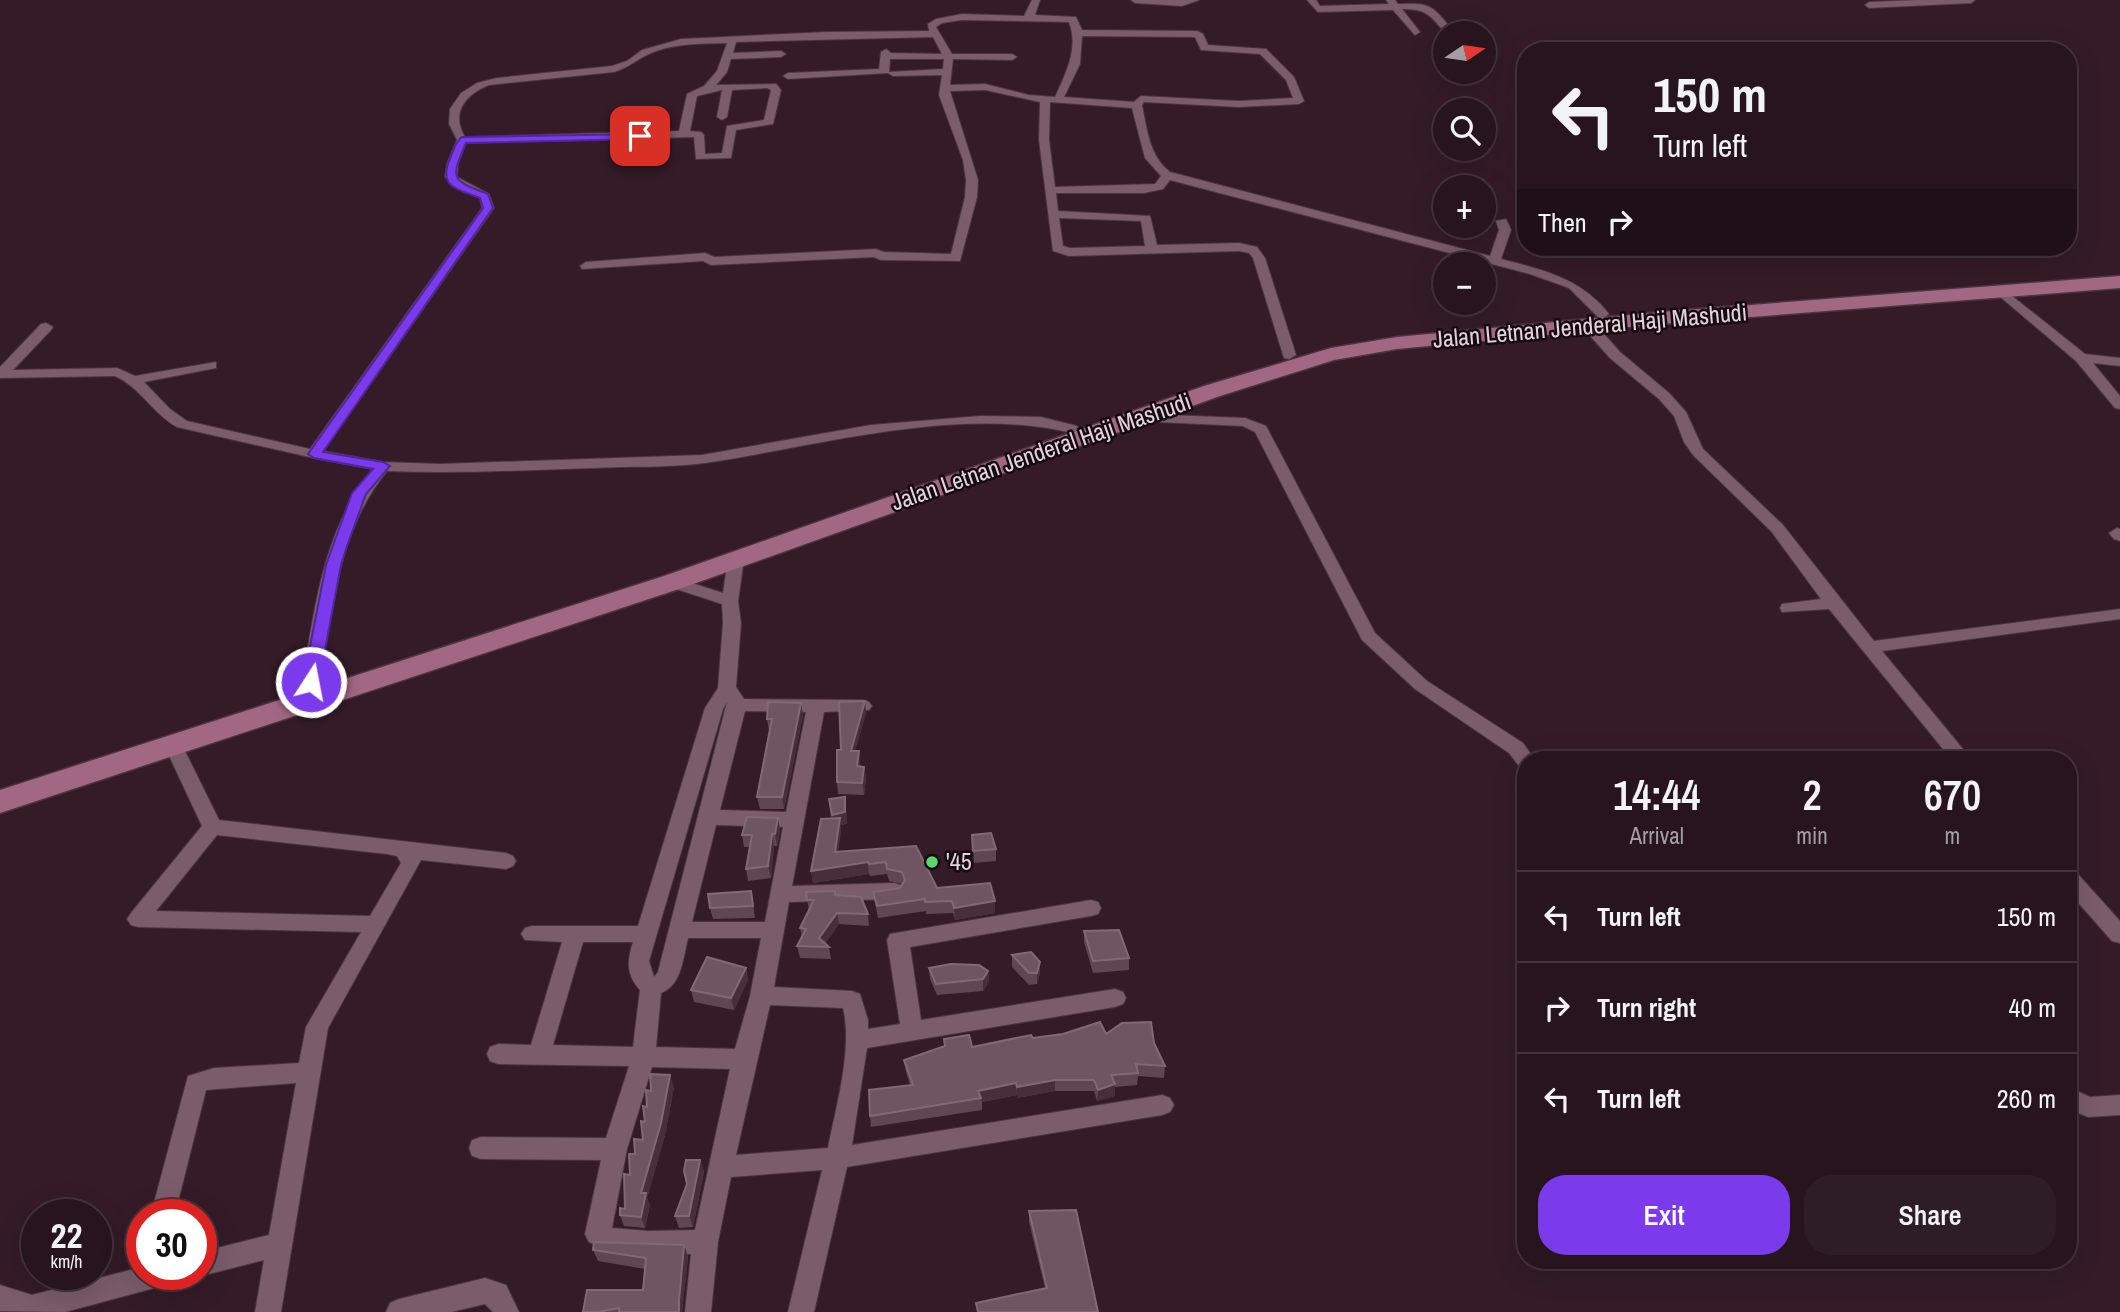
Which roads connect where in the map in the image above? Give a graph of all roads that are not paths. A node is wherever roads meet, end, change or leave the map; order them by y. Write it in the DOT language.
graph roads {
  1 [pos="1036,0"];
  2 [pos="1135,0"];
  3 [pos="1195,0"];
  4 [pos="1311,0"];
  5 [pos="1971,0"];
  6 [pos="1392,3"];
  7 [pos="1869,5"];
  8 [pos="1357,8"];
  9 [pos="1318,9"];
  10 [pos="1028,18"];
  11 [pos="1329,19"];
  12 [pos="1440,21"];
  13 [pos="1415,32"];
  14 [pos="1078,33"];
  15 [pos="934,34"];
  16 [pos="732,40"];
  17 [pos="781,54"];
  18 [pos="729,56"];
  19 [pos="949,57"];
  20 [pos="1012,57"];
  21 [pos="947,72"];
  22 [pos="893,73"];
  23 [pos="788,76"];
  24 [pos="728,87"];
  25 [pos="708,88"];
  26 [pos="945,88"];
  27 [pos="1045,100"];
  28 [pos="1058,100"];
  29 [pos="1137,105"];
  30 [pos="722,117"];
  31 [pos="684,134"];
  32 [pos="462,140"];
  33 [pos="1166,177"];
  34 [pos="1051,190"];
  35 [pos="1053,214"];
  36 [pos="1502,221"];
  37 [pos="1152,249"];
  38 [pos="1460,252"];
  39 [pos="1496,255"];
  40 [pos="1496,262"];
  41 [pos="586,266"];
  42 [pos="2120,272"];
  43 [pos="2120,282"];
  44 [pos="2002,292"];
  45 [pos="1596,320"];
  46 [pos="46,327"];
  47 [pos="1491,328"];
  48 [pos="1290,355"];
  49 [pos="2081,358"];
  50 [pos="2120,362"];
  51 [pos="211,365"];
  52 [pos="1,374"];
  53 [pos="134,380"];
  54 [pos="2120,405"];
  55 [pos="1141,418"];
  56 [pos="1072,429"];
  57 [pos="314,454"];
  58 [pos="383,466"];
  59 [pos="736,559"];
  60 [pos="673,582"];
  61 [pos="730,601"];
  62 [pos="1833,603"];
  63 [pos="1788,608"];
  64 [pos="2120,614"];
  65 [pos="1871,647"];
  66 [pos="311,682"];
  67 [pos="732,697"];
  68 [pos="816,706"];
  69 [pos="863,706"];
  70 [pos="173,745"];
  71 [pos="1518,751"];
  72 [pos="1956,751"];
  73 [pos="0,785"];
  74 [pos="0,802"];
  75 [pos="709,817"];
  76 [pos="794,820"];
  77 [pos="212,827"];
  78 [pos="404,851"];
  79 [pos="506,860"];
  80 [pos="2077,887"];
  81 [pos="894,891"];
  82 [pos="779,894"];
  83 [pos="1091,908"];
  84 [pos="376,924"];
  85 [pos="680,930"];
  86 [pos="772,930"];
  87 [pos="532,934"];
  88 [pos="575,934"];
  89 [pos="646,934"];
  90 [pos="2120,935"];
  91 [pos="651,988"];
  92 [pos="761,996"];
  93 [pos="1115,998"];
  94 [pos="912,1031"];
  95 [pos="857,1040"];
  96 [pos="498,1054"];
  97 [pos="539,1055"];
  98 [pos="643,1058"];
  99 [pos="744,1059"];
  100 [pos="309,1072"];
  101 [pos="2077,1102"];
  102 [pos="1162,1105"];
  103 [pos="2120,1105"];
  104 [pos="481,1148"];
  105 [pos="615,1149"];
  106 [pos="838,1158"];
  107 [pos="720,1167"];
  108 [pos="167,1199"];
  109 [pos="705,1242"];
  110 [pos="279,1244"];
  111 [pos="217,1260"];
  112 [pos="126,1283"];
  113 [pos="0,1298"];
  114 [pos="31,1310"];
  115 [pos="268,1312"];
  116 [pos="399,1312"];
  117 [pos="506,1312"];
  118 [pos="698,1312"];
  119 [pos="801,1312"];
  1 -- 10 [label="street"];
  2 -- 3 [label="street"];
  4 -- 9 [label="street"];
  5 -- 7 [label="street"];
  6 -- 8 [label="street"];
  6 -- 12 [label="street"];
  6 -- 13 [label="street"];
  8 -- 9 [label="street"];
  9 -- 11 [label="street"];
  10 -- 14 [label="street"];
  10 -- 15 [label="street"];
  14 -- 28 [label="street"];
  14 -- 29 [label="street"];
  15 -- 16 [label="street"];
  15 -- 19 [label="street"];
  16 -- 18 [label="street"];
  16 -- 32 [label="street"];
  17 -- 18 [label="street"];
  18 -- 25 [label="street"];
  19 -- 20 [label="street"];
  19 -- 21 [label="street"];
  19 -- 23 [label="street"];
  21 -- 22 [label="street"];
  21 -- 26 [label="street"];
  24 -- 25 [label="street"];
  24 -- 30 [label="street"];
  24 -- 31 [label="street"];
  25 -- 31 [label="street"];
  26 -- 27 [label="street"];
  26 -- 41 [label="street"];
  27 -- 28 [label="street"];
  27 -- 34 [label="street"];
  28 -- 29 [label="street"];
  29 -- 33 [label="street"];
  31 -- 32 [label="street"];
  32 -- 57 [label="street"];
  33 -- 34 [label="street"];
  33 -- 38 [label="street"];
  34 -- 35 [label="street"];
  35 -- 37 [label="street"];
  35 -- 37 [label="street"];
  36 -- 39 [label="street"];
  37 -- 48 [label="street"];
  40 -- 45 [label="street"];
  42 -- 45 [label="main road, Jalan Letnan Jenderal Haji Mashudi"];
  43 -- 44 [label="main road, Jalan Letnan Jenderal Haji Mashudi"];
  44 -- 45 [label="main road, Jalan Letnan Jenderal Haji Mashudi"];
  44 -- 49 [label="street"];
  45 -- 47 [label="main road, Jalan Letnan Jenderal Haji Mashudi"];
  45 -- 62 [label="street"];
  46 -- 52 [label="street"];
  47 -- 48 [label="main road, Jalan Letnan Jenderal Haji Mashudi"];
  47 -- 55 [label="main road, Jalan Letnan Jenderal Haji Mashudi"];
  48 -- 56 [label="main road, Jalan Letnan Jenderal Haji Mashudi"];
  49 -- 50 [label="street"];
  49 -- 54 [label="street"];
  51 -- 53 [label="street"];
  52 -- 53 [label="street"];
  53 -- 57 [label="street"];
  55 -- 59 [label="main road, Jalan Letnan Jenderal Haji Mashudi"];
  55 -- 71 [label="street"];
  56 -- 58 [label="street"];
  56 -- 66 [label="main road, Jalan Letnan Jenderal Haji Mashudi"];
  57 -- 58 [label="street"];
  58 -- 66 [label="street"];
  59 -- 60 [label="main road, Jalan Letnan Jenderal Haji Mashudi"];
  59 -- 61 [label="street"];
  60 -- 61 [label="street"];
  60 -- 70 [label="main road, Jalan Letnan Jenderal Haji Mashudi"];
  61 -- 67 [label="street"];
  62 -- 63 [label="street"];
  62 -- 65 [label="street"];
  64 -- 65 [label="street"];
  65 -- 72 [label="street"];
  66 -- 73 [label="main road, Jalan Letnan Jenderal Haji Mashudi"];
  67 -- 68 [label="street"];
  67 -- 75 [label="street"];
  67 -- 89 [label="street"];
  68 -- 69 [label="street"];
  68 -- 76 [label="street"];
  70 -- 74 [label="main road, Jalan Letnan Jenderal Haji Mashudi"];
  70 -- 77 [label="street"];
  75 -- 76 [label="street"];
  75 -- 85 [label="street"];
  76 -- 82 [label="street"];
  77 -- 78 [label="street"];
  77 -- 84 [label="street"];
  78 -- 79 [label="street"];
  78 -- 84 [label="street"];
  80 -- 90 [label="street"];
  81 -- 82 [label="street"];
  82 -- 86 [label="street"];
  83 -- 94 [label="street"];
  84 -- 100 [label="street"];
  85 -- 86 [label="street"];
  85 -- 91 [label="street"];
  86 -- 92 [label="street"];
  87 -- 88 [label="street"];
  88 -- 89 [label="street"];
  88 -- 97 [label="street"];
  89 -- 91 [label="street"];
  91 -- 98 [label="street"];
  92 -- 95 [label="street"];
  92 -- 99 [label="street"];
  93 -- 94 [label="street"];
  94 -- 95 [label="street"];
  95 -- 106 [label="street"];
  96 -- 97 [label="street"];
  97 -- 98 [label="street"];
  98 -- 99 [label="street"];
  98 -- 105 [label="street"];
  99 -- 107 [label="street"];
  100 -- 108 [label="street"];
  100 -- 110 [label="street"];
  101 -- 103 [label="street"];
  102 -- 106 [label="street"];
  104 -- 105 [label="street"];
  105 -- 109 [label="street"];
  106 -- 107 [label="street"];
  106 -- 119 [label="street"];
  107 -- 109 [label="street"];
  109 -- 118 [label="street"];
  110 -- 111 [label="street"];
  110 -- 115 [label="street"];
  112 -- 114 [label="street"];
  113 -- 114 [label="street"];
  116 -- 117 [label="street"];
}
